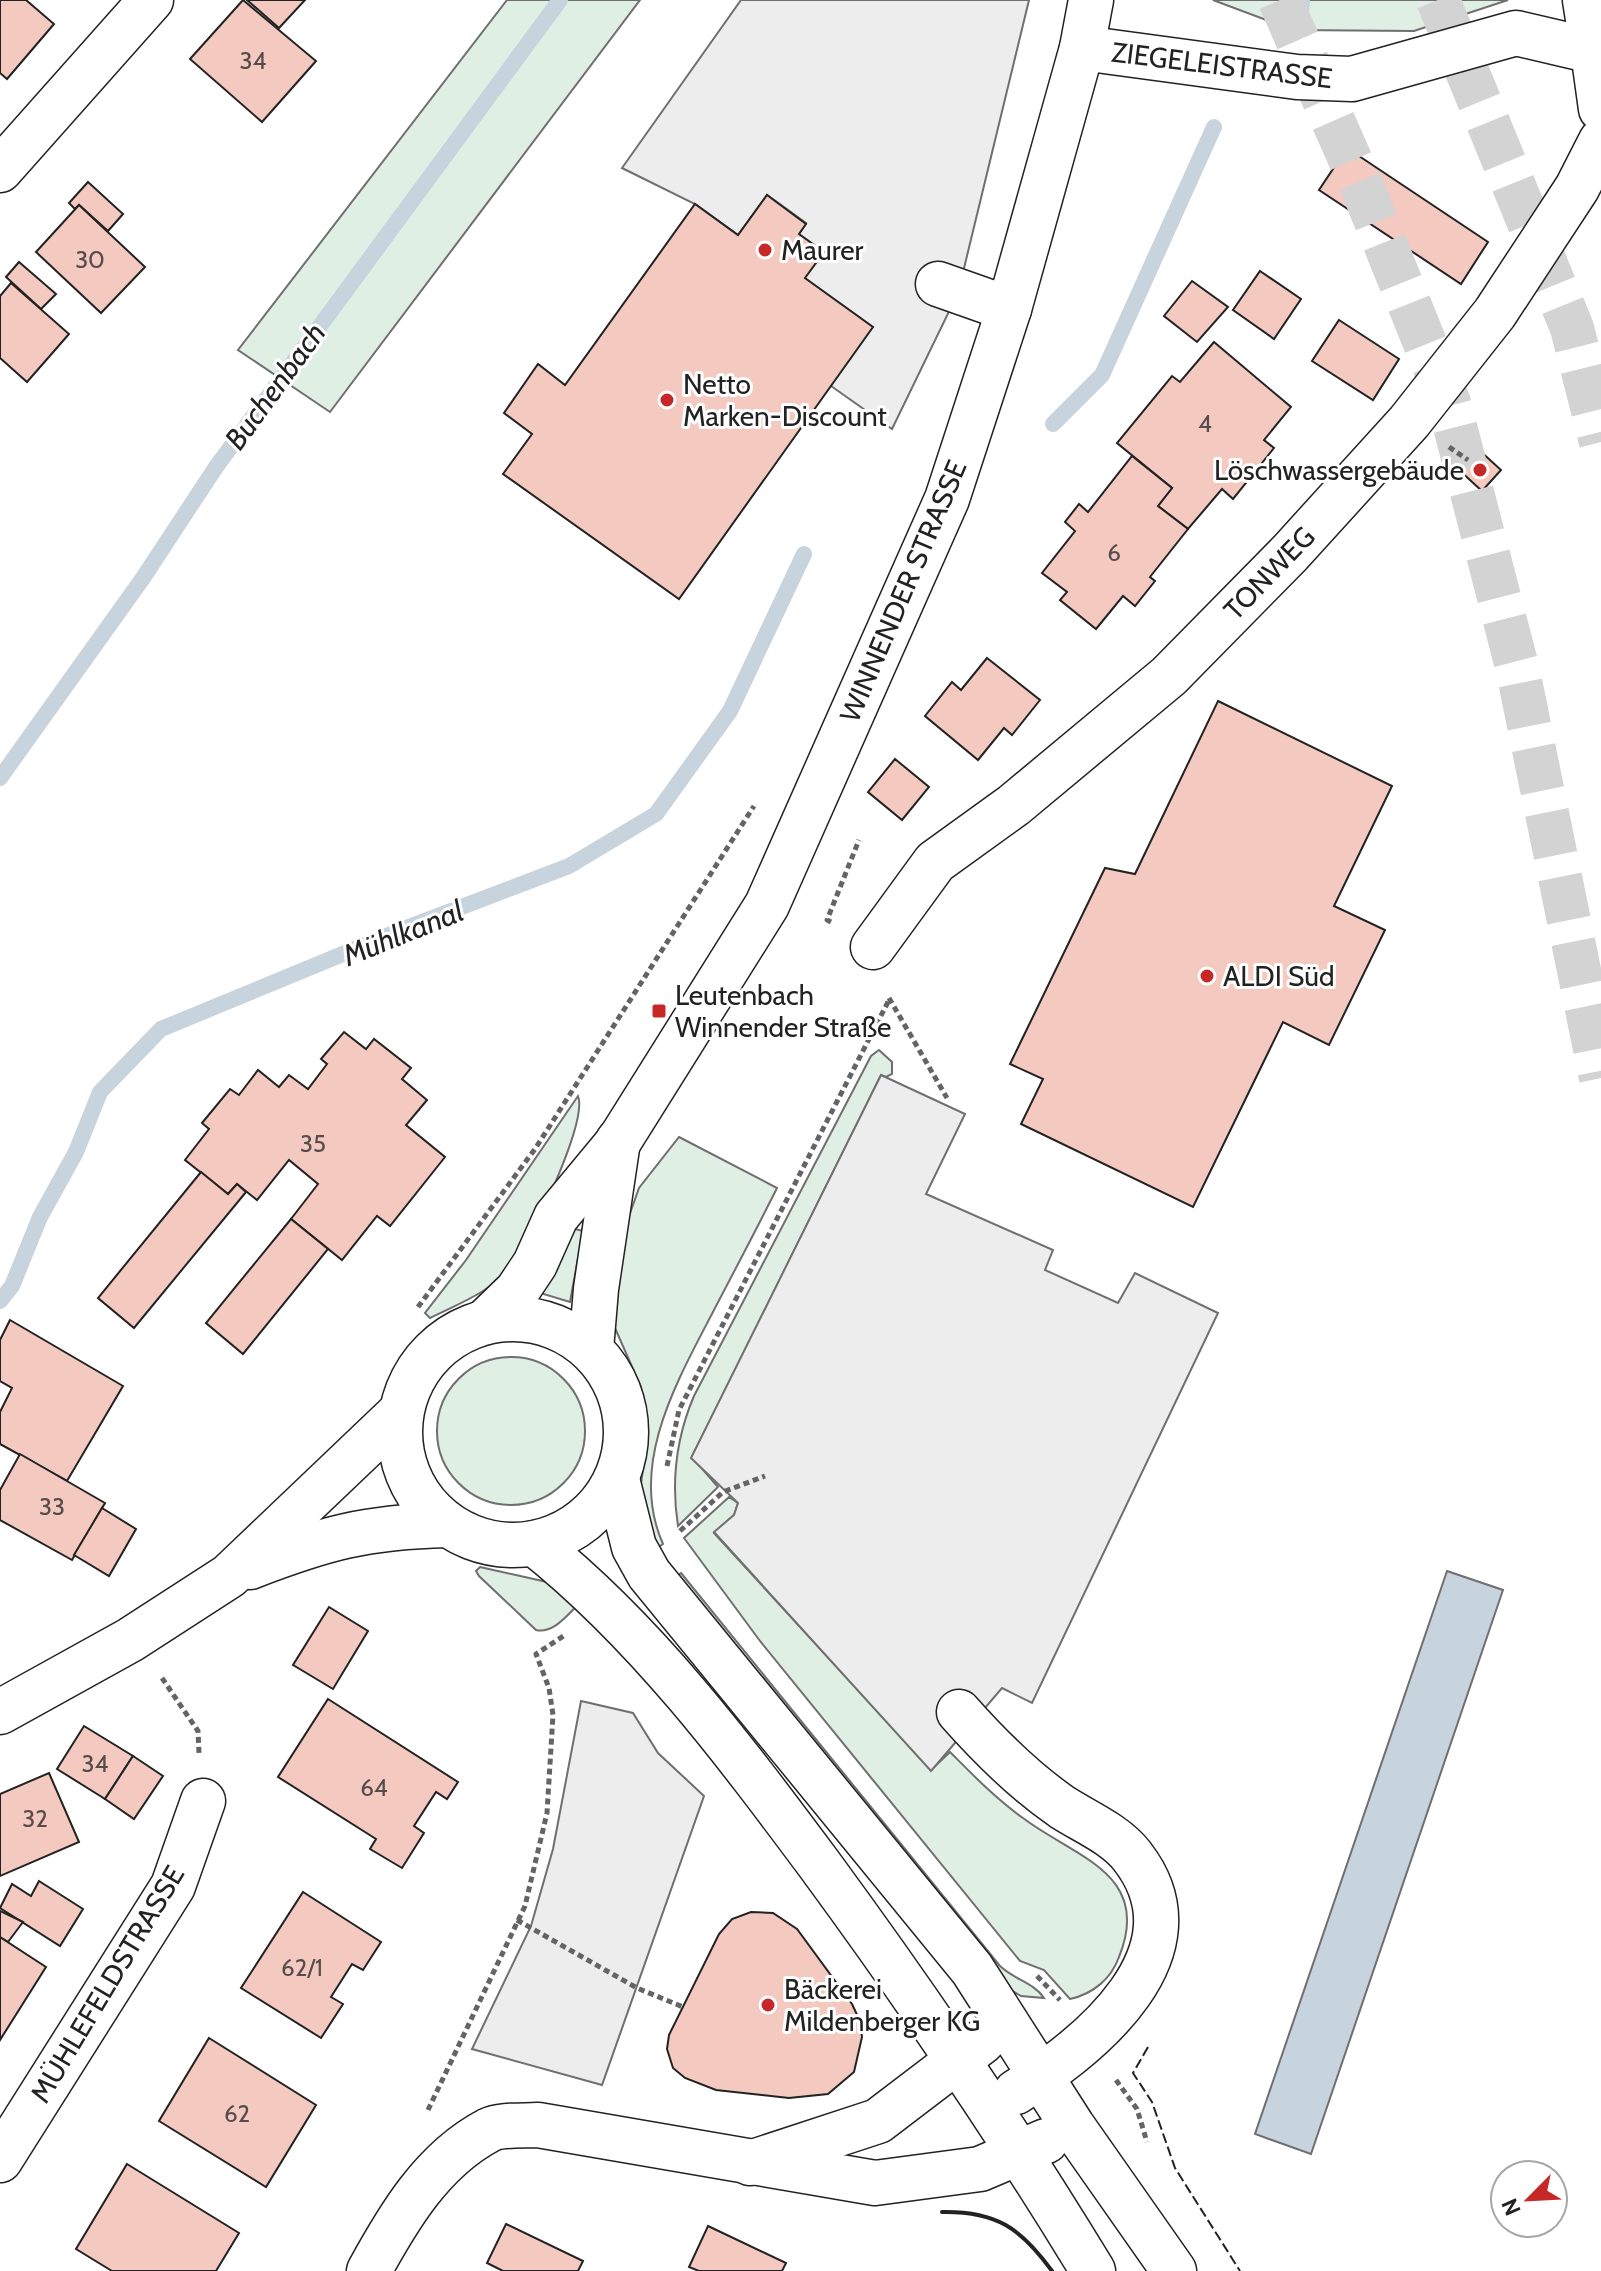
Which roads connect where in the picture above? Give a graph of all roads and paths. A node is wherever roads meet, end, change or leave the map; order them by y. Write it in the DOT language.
graph roads {
  1 [pos="151,0"];
  2 [pos="1091,0"];
  3 [pos="1585,0"];
  4 [pos="1082,48"];
  5 [pos="1597,52"];
  6 [pos="1601,109"];
  7 [pos="1601,141"];
  8 [pos="0,170"];
  9 [pos="938,284"];
  10 [pos="1009,309"];
  11 [pos="755,804"];
  12 [pos="873,947"];
  13 [pos="947,1098"];
  14 [pos="619,1141"];
  15 [pos="418,1307"];
  16 [pos="487,1320"];
  17 [pos="591,1349"];
  18 [pos="401,1412"];
  19 [pos="665,1472"];
  20 [pos="765,1476"];
  21 [pos="617,1479"];
  22 [pos="447,1525"];
  23 [pos="673,1539"];
  24 [pos="534,1543"];
  25 [pos="229,1576"];
  26 [pos="575,1628"];
  27 [pos="130,1640"];
  28 [pos="0,1712"];
  29 [pos="959,1712"];
  30 [pos="203,1801"];
  31 [pos="517,1920"];
  32 [pos="1027,1972"];
  33 [pos="683,2007"];
  34 [pos="1005,2020"];
  35 [pos="1088,2040"];
  36 [pos="960,2061"];
  37 [pos="1040,2075"];
  38 [pos="989,2107"];
  39 [pos="427,2113"];
  40 [pos="1073,2127"];
  41 [pos="1019,2155"];
  42 [pos="0,2160"];
  43 [pos="750,2163"];
  44 [pos="369,2271"];
  45 [pos="1093,2271"];
  46 [pos="1174,2271"];
  1 -- 8 [label="street"];
  2 -- 4 [label="street, WINNENDER STRASSE"];
  3 -- 5 [label="street"];
  4 -- 5 [label="street, ZIEGELEISTRASSE"];
  4 -- 10 [label="street, WINNENDER STRASSE"];
  5 -- 6 [label="street"];
  7 -- 12 [label="street, TONWEG"];
  9 -- 10 [label="street"];
  10 -- 14 [label="street, WINNENDER STRASSE"];
  11 -- 15 [label="path"];
  13 -- 19 [label="path"];
  14 -- 16 [label="street, WINNENDER STRASSE"];
  14 -- 17 [label="street"];
  16 -- 17 [label="street"];
  16 -- 18 [label="street"];
  17 -- 21 [label="street"];
  18 -- 22 [label="street"];
  18 -- 25 [label="street"];
  20 -- 23 [label="path"];
  21 -- 24 [label="street"];
  21 -- 34 [label="street"];
  22 -- 24 [label="street"];
  22 -- 25 [label="street"];
  24 -- 36 [label="street"];
  25 -- 27 [label="street"];
  26 -- 31 [label="path"];
  27 -- 28 [label="street"];
  27 -- 30 [label="path"];
  29 -- 35 [label="street"];
  30 -- 42 [label="street, MÜHLEFELDSTRASSE"];
  31 -- 33 [label="path"];
  31 -- 39 [label="path"];
  32 -- 35 [label="path"];
  34 -- 36 [label="street"];
  34 -- 37 [label="street"];
  35 -- 37 [label="street"];
  36 -- 38 [label="street"];
  36 -- 43 [label="street"];
  37 -- 38 [label="street"];
  37 -- 40 [label="street"];
  38 -- 41 [label="street"];
  40 -- 41 [label="street"];
  40 -- 46 [label="street"];
  41 -- 43 [label="street"];
  41 -- 45 [label="street"];
  43 -- 44 [label="street"];
}
